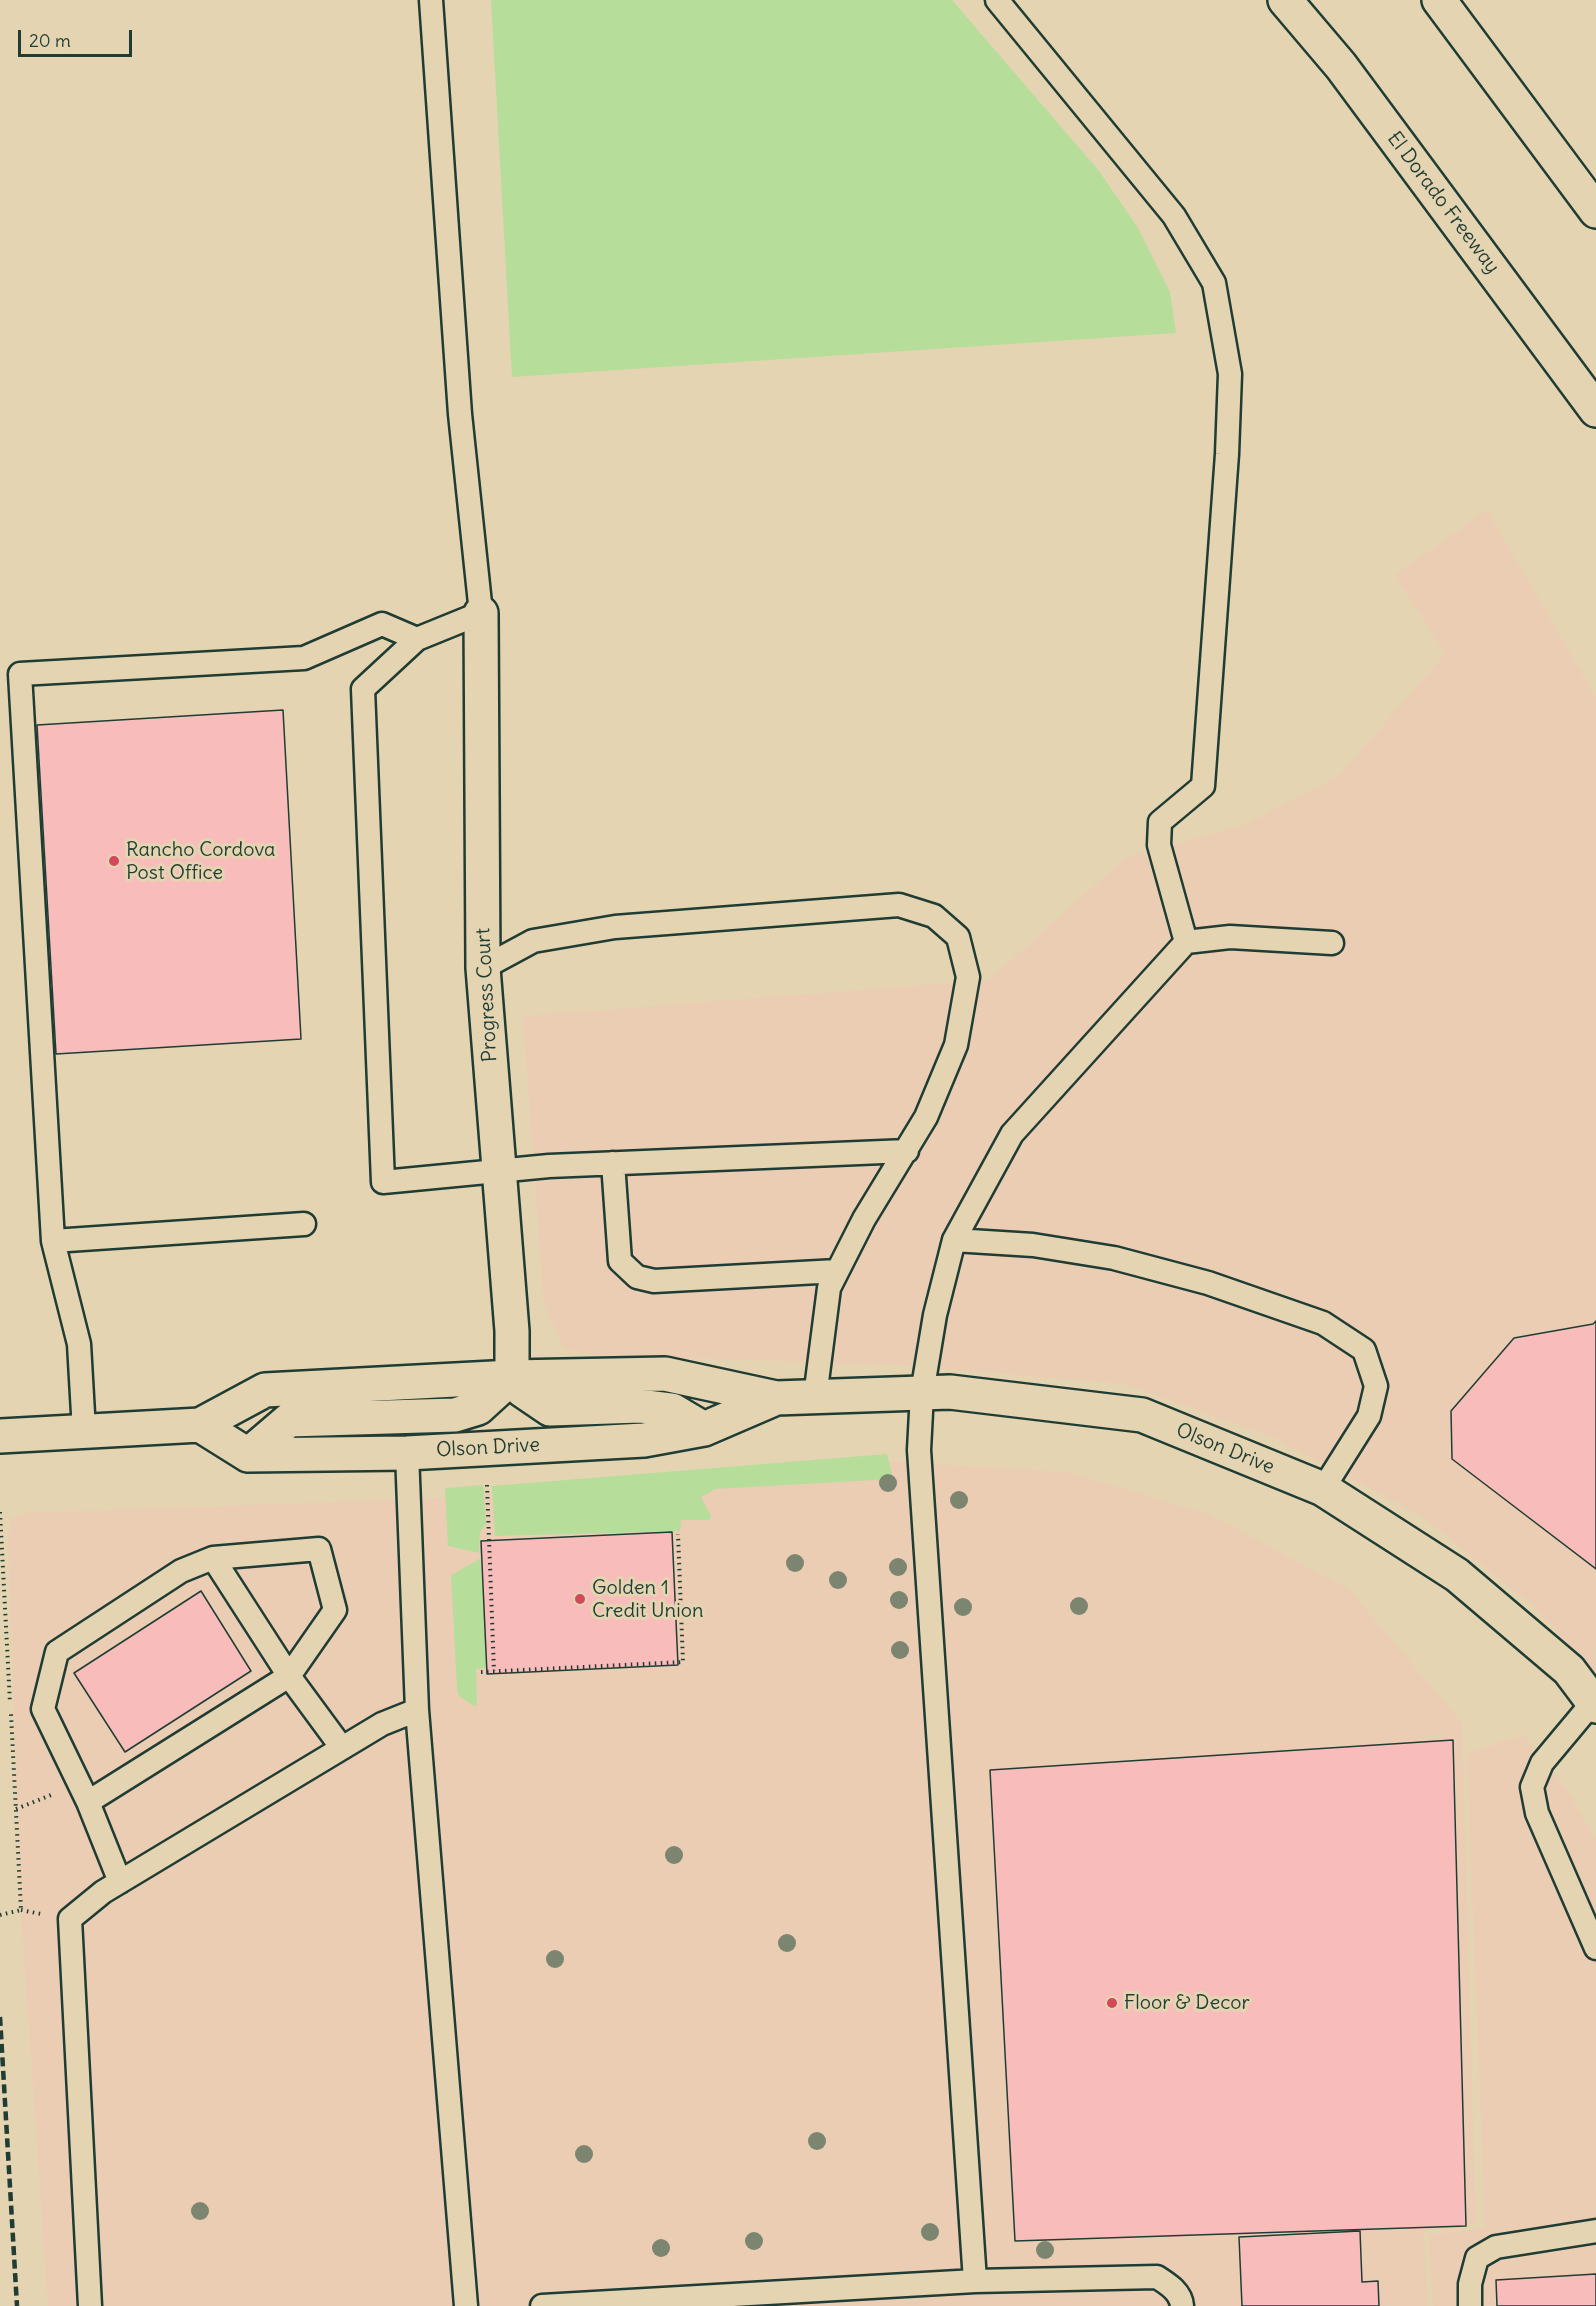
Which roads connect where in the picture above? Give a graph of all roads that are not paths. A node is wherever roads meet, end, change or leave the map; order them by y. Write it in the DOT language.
graph roads {
  1 [pos="431,0"];
  2 [pos="997,0"];
  3 [pos="1285,0"];
  4 [pos="1439,0"];
  5 [pos="1596,211"];
  6 [pos="1596,410"];
  7 [pos="481,613"];
  8 [pos="417,639"];
  9 [pos="1186,942"];
  10 [pos="1332,943"];
  11 [pos="483,968"];
  12 [pos="907,1151"];
  13 [pos="613,1163"];
  14 [pos="500,1171"];
  15 [pos="304,1224"];
  16 [pos="954,1240"];
  17 [pos="53,1241"];
  18 [pos="837,1271"];
  19 [pos="512,1377"];
  20 [pos="922,1393"];
  21 [pos="815,1397"];
  22 [pos="776,1398"];
  23 [pos="200,1425"];
  24 [pos="704,1429"];
  25 [pos="84,1431"];
  26 [pos="0,1436"];
  27 [pos="407,1453"];
  28 [pos="248,1455"];
  29 [pos="1323,1488"];
  30 [pos="213,1558"];
  31 [pos="289,1676"];
  32 [pos="1594,1704"];
  33 [pos="417,1710"];
  34 [pos="342,1748"];
  35 [pos="88,1802"];
  36 [pos="120,1882"];
  37 [pos="1596,1948"];
  38 [pos="1596,2231"];
  39 [pos="975,2281"];
  40 [pos="90,2306"];
  41 [pos="466,2306"];
  42 [pos="542,2306"];
  43 [pos="1182,2306"];
  44 [pos="1470,2306"];
  1 -- 7 [label="lane"];
  2 -- 9 [label="lane"];
  3 -- 6 [label="main road, El Dorado Freeway"];
  4 -- 5 [label="main road"];
  7 -- 8 [label="lane"];
  7 -- 11 [label="main road, Progress Court"];
  8 -- 14 [label="lane"];
  8 -- 17 [label="lane"];
  9 -- 10 [label="lane"];
  9 -- 16 [label="lane"];
  11 -- 12 [label="lane"];
  11 -- 14 [label="main road, Progress Court"];
  12 -- 13 [label="lane"];
  12 -- 18 [label="lane"];
  13 -- 14 [label="lane"];
  13 -- 18 [label="lane"];
  14 -- 19 [label="main road, Progress Court"];
  15 -- 17 [label="lane"];
  16 -- 20 [label="lane"];
  16 -- 29 [label="lane"];
  17 -- 25 [label="lane"];
  18 -- 21 [label="lane"];
  19 -- 22 [label="main road, Olson Drive"];
  19 -- 23 [label="main road, Olson Drive"];
  19 -- 24 [label="main road"];
  19 -- 28 [label="main road"];
  20 -- 21 [label="main road, Olson Drive"];
  20 -- 29 [label="main road, Olson Drive"];
  20 -- 39 [label="lane"];
  21 -- 22 [label="main road, Olson Drive"];
  22 -- 24 [label="main road, Olson Drive"];
  23 -- 25 [label="main road, Olson Drive"];
  23 -- 28 [label="main road"];
  24 -- 27 [label="main road, Olson Drive"];
  25 -- 26 [label="main road, Olson Drive"];
  27 -- 28 [label="main road, Olson Drive"];
  27 -- 33 [label="lane"];
  29 -- 32 [label="main road, Olson Drive"];
  30 -- 31 [label="lane"];
  30 -- 31 [label="lane"];
  30 -- 35 [label="lane"];
  31 -- 34 [label="lane"];
  31 -- 35 [label="lane"];
  32 -- 37 [label="lane"];
  33 -- 34 [label="lane"];
  33 -- 41 [label="lane"];
  34 -- 36 [label="lane"];
  35 -- 36 [label="lane"];
  36 -- 40 [label="lane"];
  38 -- 44 [label="lane"];
  39 -- 42 [label="lane"];
  39 -- 43 [label="lane"];
}
